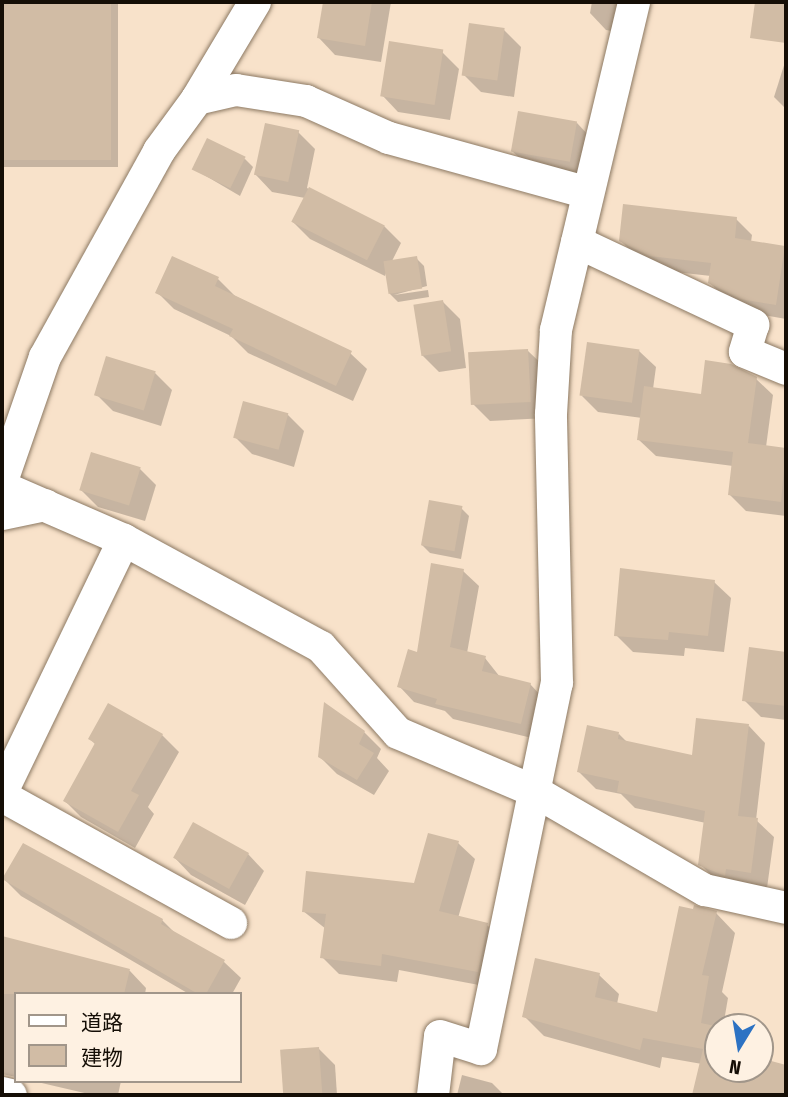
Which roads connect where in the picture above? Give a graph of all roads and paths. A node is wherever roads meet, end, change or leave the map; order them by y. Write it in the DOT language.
graph roads {
  1 [pos="255,2"];
  2 [pos="634,2"];
  3 [pos="197,99"];
  4 [pos="589,193"];
  5 [pos="577,242"];
  6 [pos="786,369"];
  7 [pos="2,481"];
  8 [pos="2,486"];
  9 [pos="45,505"];
  10 [pos="2,514"];
  11 [pos="124,540"];
  12 [pos="534,791"];
  13 [pos="2,794"];
  14 [pos="786,908"];
  15 [pos="231,923"];
  16 [pos="2,1093"];
  17 [pos="11,1095"];
  18 [pos="433,1095"];
  1 -- 3 [label="street"];
  2 -- 4 [label="street"];
  3 -- 4 [label="street"];
  3 -- 7 [label="street"];
  4 -- 5 [label="street"];
  5 -- 6 [label="street"];
  5 -- 12 [label="street"];
  8 -- 9 [label="street"];
  9 -- 10 [label="street"];
  9 -- 11 [label="street"];
  11 -- 12 [label="street"];
  11 -- 13 [label="street"];
  12 -- 14 [label="street"];
  12 -- 18 [label="street"];
  13 -- 15 [label="street"];
  16 -- 17 [label="street"];
}
